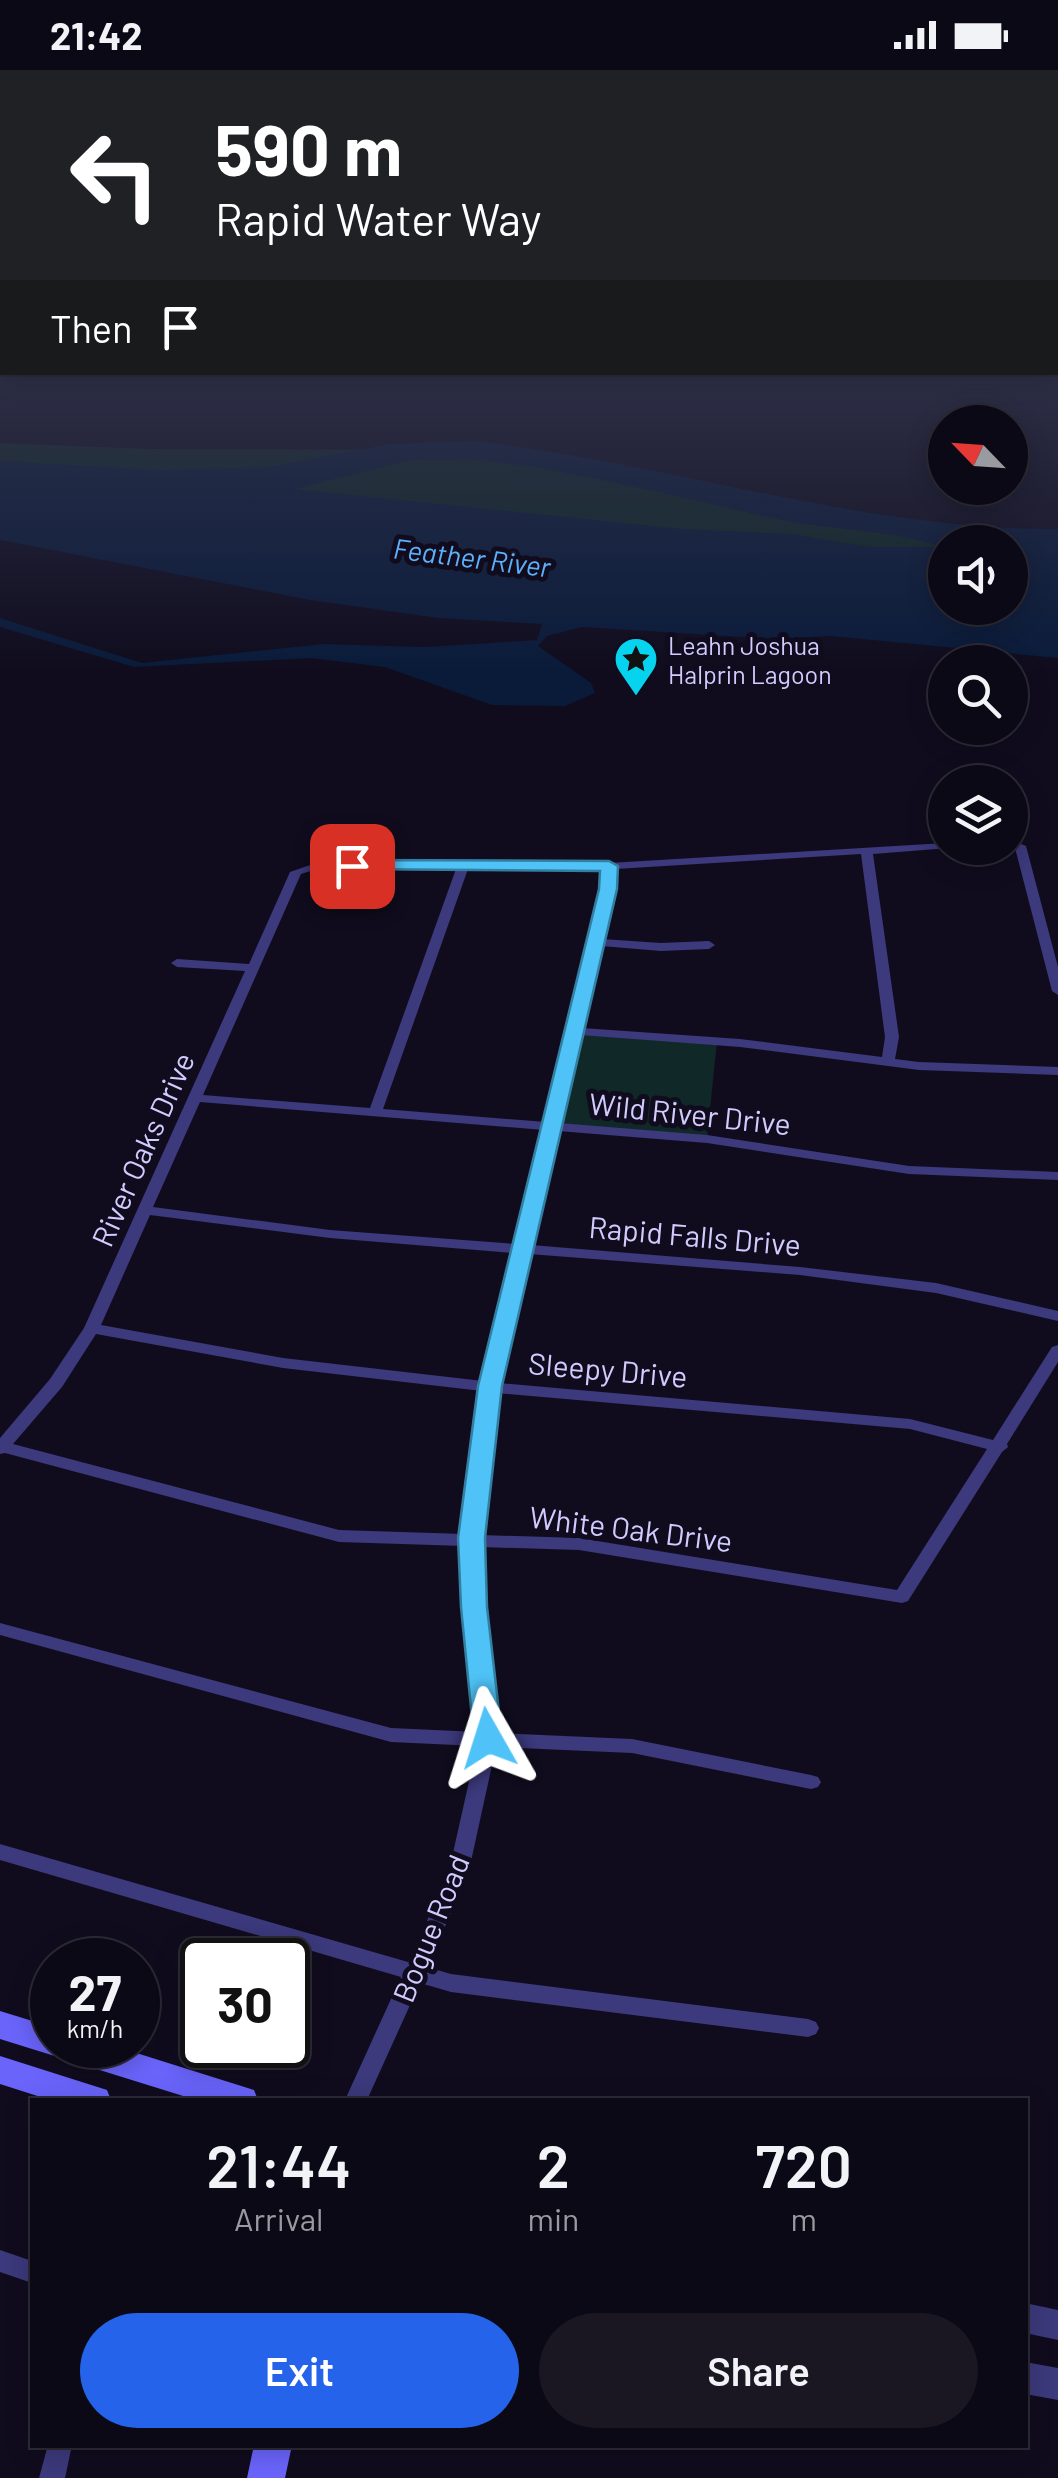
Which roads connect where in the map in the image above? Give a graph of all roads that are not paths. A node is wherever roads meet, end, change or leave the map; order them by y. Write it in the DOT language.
graph roads {
  1 [pos="928,848"];
  2 [pos="868,853"];
  3 [pos="1025,865"];
  4 [pos="463,866"];
  5 [pos="609,866"];
  6 [pos="596,942"];
  7 [pos="709,945"];
  8 [pos="177,963"];
  9 [pos="253,968"];
  10 [pos="1058,991"];
  11 [pos="574,1031"];
  12 [pos="888,1060"];
  13 [pos="1058,1071"];
  14 [pos="195,1098"];
  15 [pos="375,1112"];
  16 [pos="551,1126"];
  17 [pos="1058,1176"];
  18 [pos="145,1210"];
  19 [pos="523,1248"];
  20 [pos="1058,1316"];
  21 [pos="92,1328"];
  22 [pos="1058,1350"];
  23 [pos="490,1386"];
  24 [pos="1000,1447"];
  25 [pos="1,1448"];
  26 [pos="472,1538"];
  27 [pos="0,1629"];
  28 [pos="488,1738"];
  29 [pos="811,1782"];
  30 [pos="0,1852"];
  31 [pos="413,1973"];
  32 [pos="0,2024"];
  33 [pos="808,2028"];
  34 [pos="30,2034"];
  35 [pos="140,2068"];
  36 [pos="0,2070"];
  37 [pos="89,2098"];
  38 [pos="236,2098"];
  39 [pos="357,2098"];
  40 [pos="0,2261"];
  41 [pos="30,2271"];
  42 [pos="1028,2319"];
  43 [pos="1058,2325"];
  44 [pos="1028,2379"];
  45 [pos="1058,2384"];
  46 [pos="59,2448"];
  47 [pos="272,2448"];
  48 [pos="52,2478"];
  49 [pos="266,2478"];
  1 -- 2 [label="street"];
  2 -- 5 [label="street"];
  2 -- 12 [label="street"];
  3 -- 10 [label="street"];
  4 -- 5 [label="street"];
  4 -- 9 [label="street, River Oaks Drive"];
  4 -- 15 [label="street"];
  5 -- 6 [label="street, Bogue Road"];
  6 -- 7 [label="street"];
  6 -- 11 [label="street, Bogue Road"];
  8 -- 9 [label="street"];
  9 -- 14 [label="street, River Oaks Drive"];
  11 -- 12 [label="street"];
  11 -- 16 [label="street, Bogue Road"];
  12 -- 13 [label="street"];
  14 -- 15 [label="street, Wild River Drive"];
  14 -- 18 [label="street, River Oaks Drive"];
  15 -- 16 [label="street, Wild River Drive"];
  16 -- 17 [label="street, Wild River Drive"];
  16 -- 19 [label="street, Bogue Road"];
  18 -- 19 [label="street, Rapid Falls Drive"];
  18 -- 21 [label="street, River Oaks Drive"];
  19 -- 20 [label="street, Rapid Falls Drive"];
  19 -- 23 [label="street, Bogue Road"];
  21 -- 23 [label="street, Sleepy Drive"];
  21 -- 25 [label="street, River Oaks Drive"];
  22 -- 24 [label="street"];
  23 -- 24 [label="street, Sleepy Drive"];
  23 -- 26 [label="street, Bogue Road"];
  24 -- 26 [label="street, White Oak Drive"];
  25 -- 26 [label="street, White Oak Drive"];
  26 -- 28 [label="street, Bogue Road"];
  27 -- 28 [label="street"];
  28 -- 29 [label="street"];
  28 -- 31 [label="street, Bogue Road"];
  30 -- 31 [label="street"];
  31 -- 33 [label="street"];
  31 -- 39 [label="street, Bogue Road"];
  32 -- 34 [label="main road"];
  35 -- 38 [label="main road"];
  36 -- 37 [label="main road"];
  40 -- 41 [label="street"];
  42 -- 43 [label="street"];
  44 -- 45 [label="street"];
  46 -- 48 [label="street"];
  47 -- 49 [label="main road"];
}
